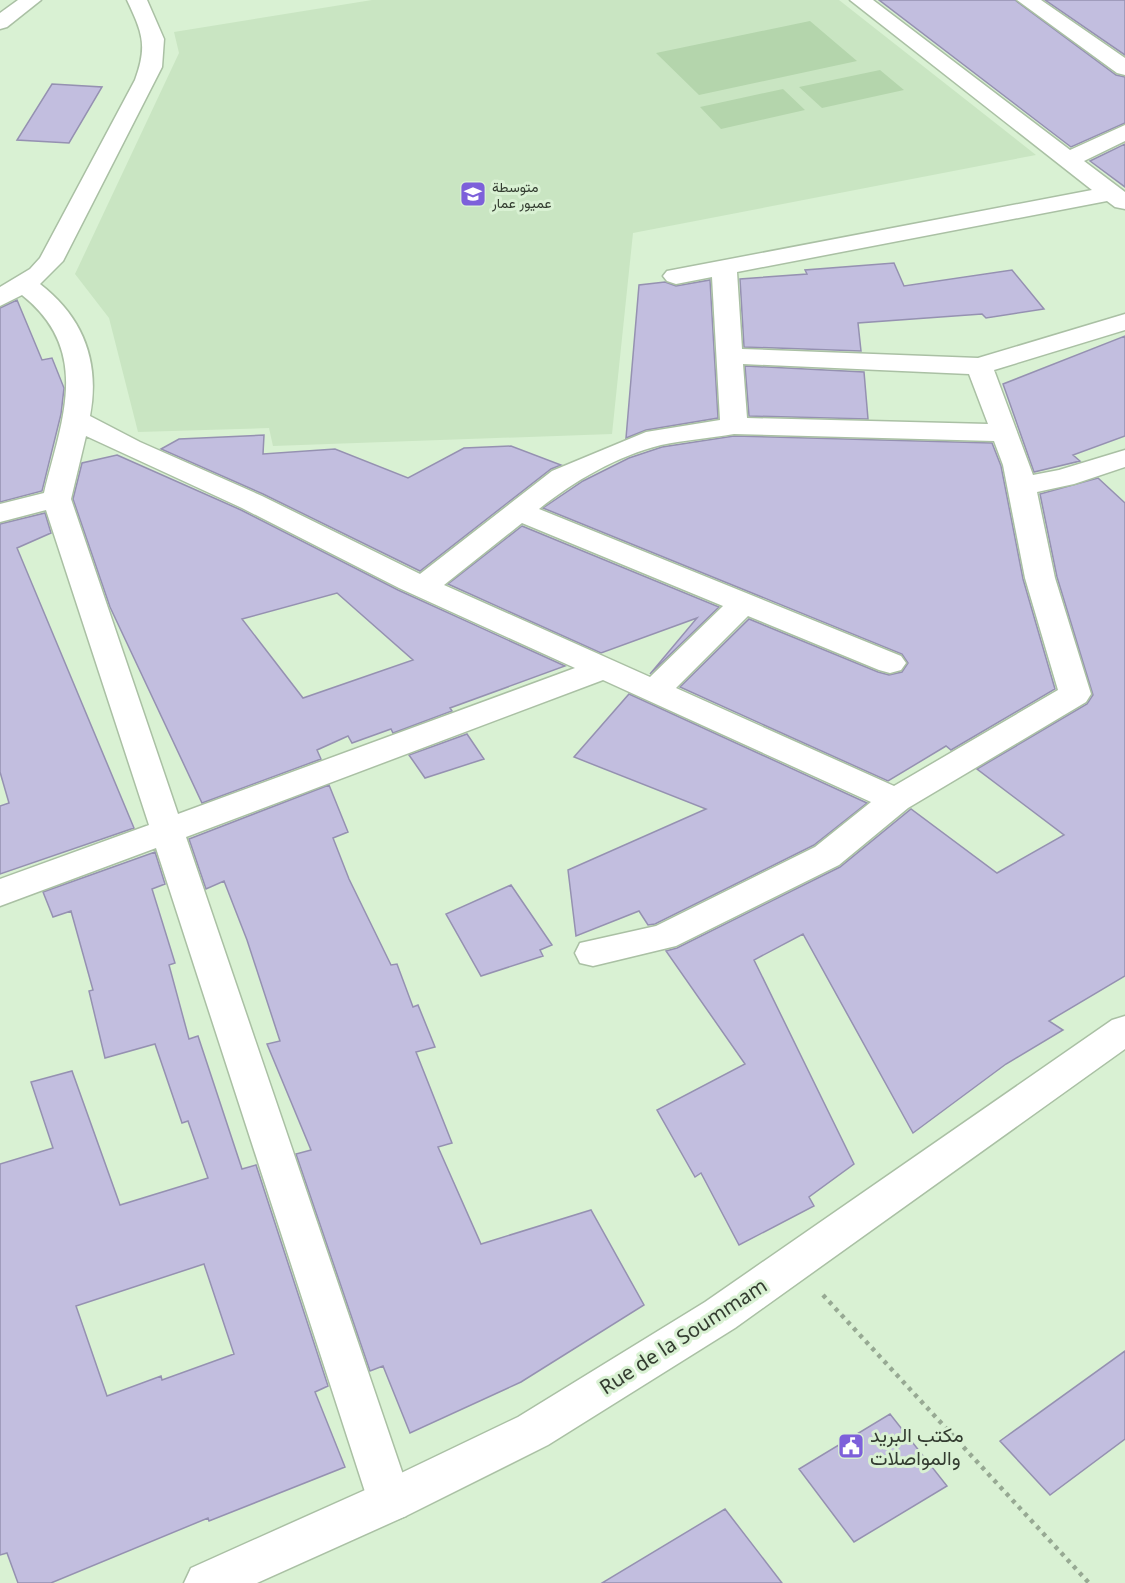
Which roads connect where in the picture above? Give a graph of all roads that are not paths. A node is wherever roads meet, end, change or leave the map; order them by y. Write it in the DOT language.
graph roads {
  1 [pos="31,0"];
  2 [pos="137,0"];
  3 [pos="860,0"];
  4 [pos="1027,0"];
  5 [pos="0,23"];
  6 [pos="1125,68"];
  7 [pos="1125,132"];
  8 [pos="1069,159"];
  9 [pos="1119,198"];
  10 [pos="724,267"];
  11 [pos="676,276"];
  12 [pos="24,284"];
  13 [pos="0,298"];
  14 [pos="1125,322"];
  15 [pos="728,356"];
  16 [pos="979,366"];
  17 [pos="75,419"];
  18 [pos="734,426"];
  19 [pos="1005,432"];
  20 [pos="1125,458"];
  21 [pos="1021,486"];
  22 [pos="57,499"];
  23 [pos="519,511"];
  24 [pos="0,513"];
  25 [pos="423,587"];
  26 [pos="743,603"];
  27 [pos="890,663"];
  28 [pos="605,668"];
  29 [pos="654,691"];
  30 [pos="896,800"];
  31 [pos="167,832"];
  32 [pos="0,893"];
  33 [pos="593,953"];
  34 [pos="1125,1030"];
  35 [pos="390,1501"];
  36 [pos="207,1583"];
  1 -- 5 [label="street"];
  2 -- 12 [label="street"];
  3 -- 8 [label="street"];
  4 -- 6 [label="street"];
  7 -- 8 [label="street"];
  8 -- 9 [label="street"];
  9 -- 10 [label="street"];
  10 -- 11 [label="street"];
  10 -- 15 [label="street"];
  12 -- 13 [label="street"];
  12 -- 17 [label="street"];
  14 -- 16 [label="street"];
  15 -- 16 [label="street"];
  15 -- 18 [label="street"];
  16 -- 19 [label="street"];
  17 -- 22 [label="street"];
  17 -- 25 [label="street"];
  18 -- 19 [label="street"];
  18 -- 23 [label="street"];
  19 -- 21 [label="street"];
  20 -- 21 [label="street"];
  21 -- 30 [label="street"];
  22 -- 24 [label="street"];
  22 -- 31 [label="street"];
  23 -- 25 [label="street"];
  23 -- 26 [label="street"];
  25 -- 28 [label="street"];
  26 -- 27 [label="street"];
  26 -- 29 [label="street"];
  28 -- 29 [label="street"];
  28 -- 31 [label="street"];
  29 -- 30 [label="street"];
  30 -- 33 [label="street"];
  31 -- 32 [label="street"];
  31 -- 35 [label="street"];
  34 -- 35 [label="street, Rue de la Soummam"];
  35 -- 36 [label="street, Rue de la Soummam"];
}
